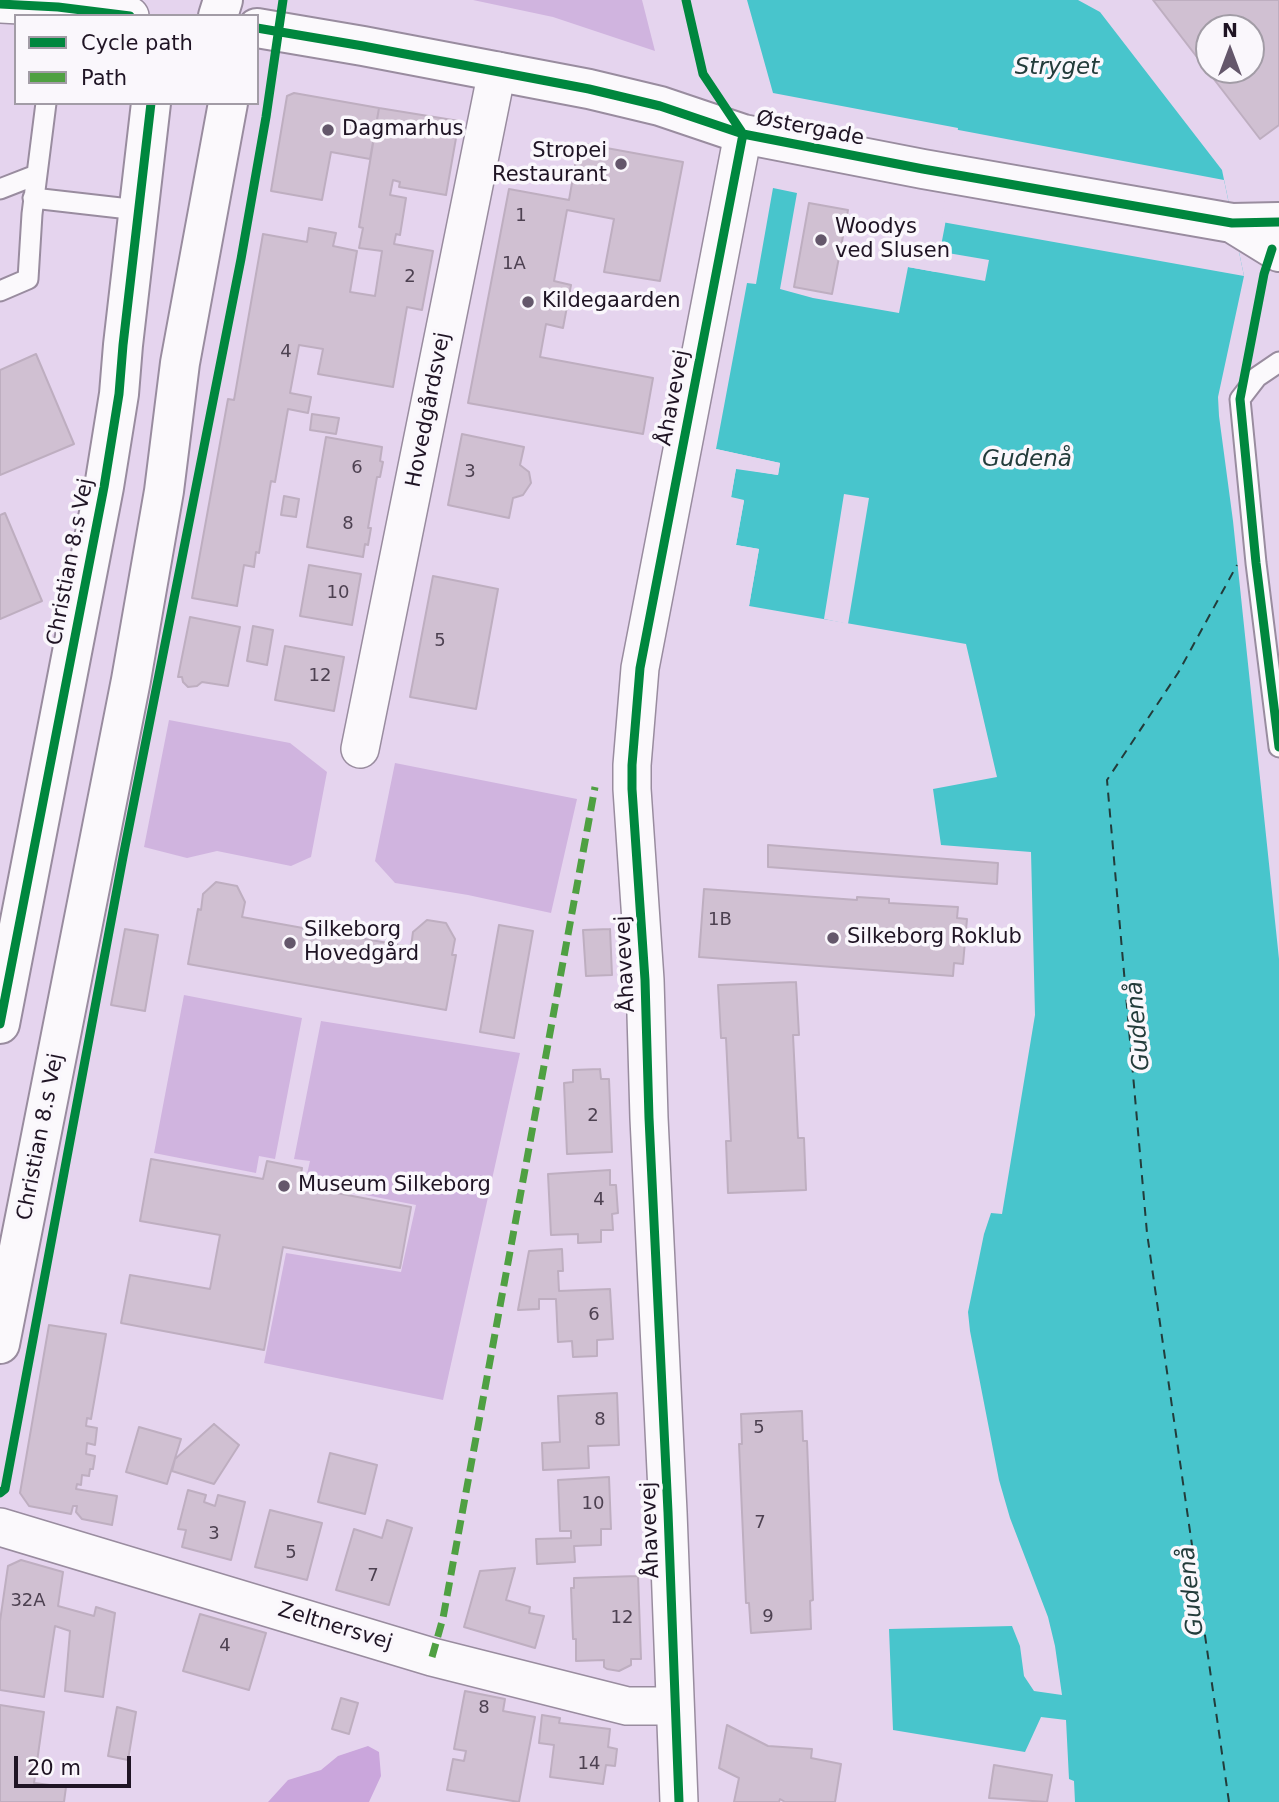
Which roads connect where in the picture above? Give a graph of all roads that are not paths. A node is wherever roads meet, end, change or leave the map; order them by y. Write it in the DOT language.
graph roads {
  1 [pos="0,4"];
  2 [pos="58,11"];
  3 [pos="101,14"];
  4 [pos="259,28"];
  5 [pos="497,71"];
  6 [pos="46,105"];
  7 [pos="150,105"];
  8 [pos="228,105"];
  9 [pos="743,134"];
  10 [pos="36,175"];
  11 [pos="0,189"];
  12 [pos="33,198"];
  13 [pos="138,210"];
  14 [pos="1279,222"];
  15 [pos="1232,223"];
  16 [pos="1279,252"];
  17 [pos="0,291"];
  18 [pos="1279,362"];
  19 [pos="1279,747"];
  20 [pos="360,749"];
  21 [pos="0,1024"];
  22 [pos="0,1344"];
  23 [pos="0,1527"];
  24 [pos="675,1706"];
  25 [pos="679,1802"];
  1 -- 2 [label="street"];
  2 -- 3 [label="street"];
  4 -- 5 [label="street, Østergade"];
  5 -- 9 [label="street, Østergade"];
  5 -- 20 [label="street, Hovedgårdsvej"];
  6 -- 10 [label="lane"];
  7 -- 13 [label="street, Christian 8.s Vej"];
  8 -- 22 [label="street, Christian 8.s Vej"];
  9 -- 15 [label="street, Østergade"];
  9 -- 24 [label="street, Åhavevej"];
  10 -- 11 [label="lane"];
  10 -- 12 [label="lane"];
  12 -- 13 [label="lane"];
  12 -- 17 [label="lane"];
  13 -- 21 [label="street, Christian 8.s Vej"];
  14 -- 15 [label="street, Østergade"];
  15 -- 16 [label="street, Østergade"];
  18 -- 19 [label="lane"];
  23 -- 24 [label="street, Zeltnersvej"];
  24 -- 25 [label="street, Åhavevej"];
}
